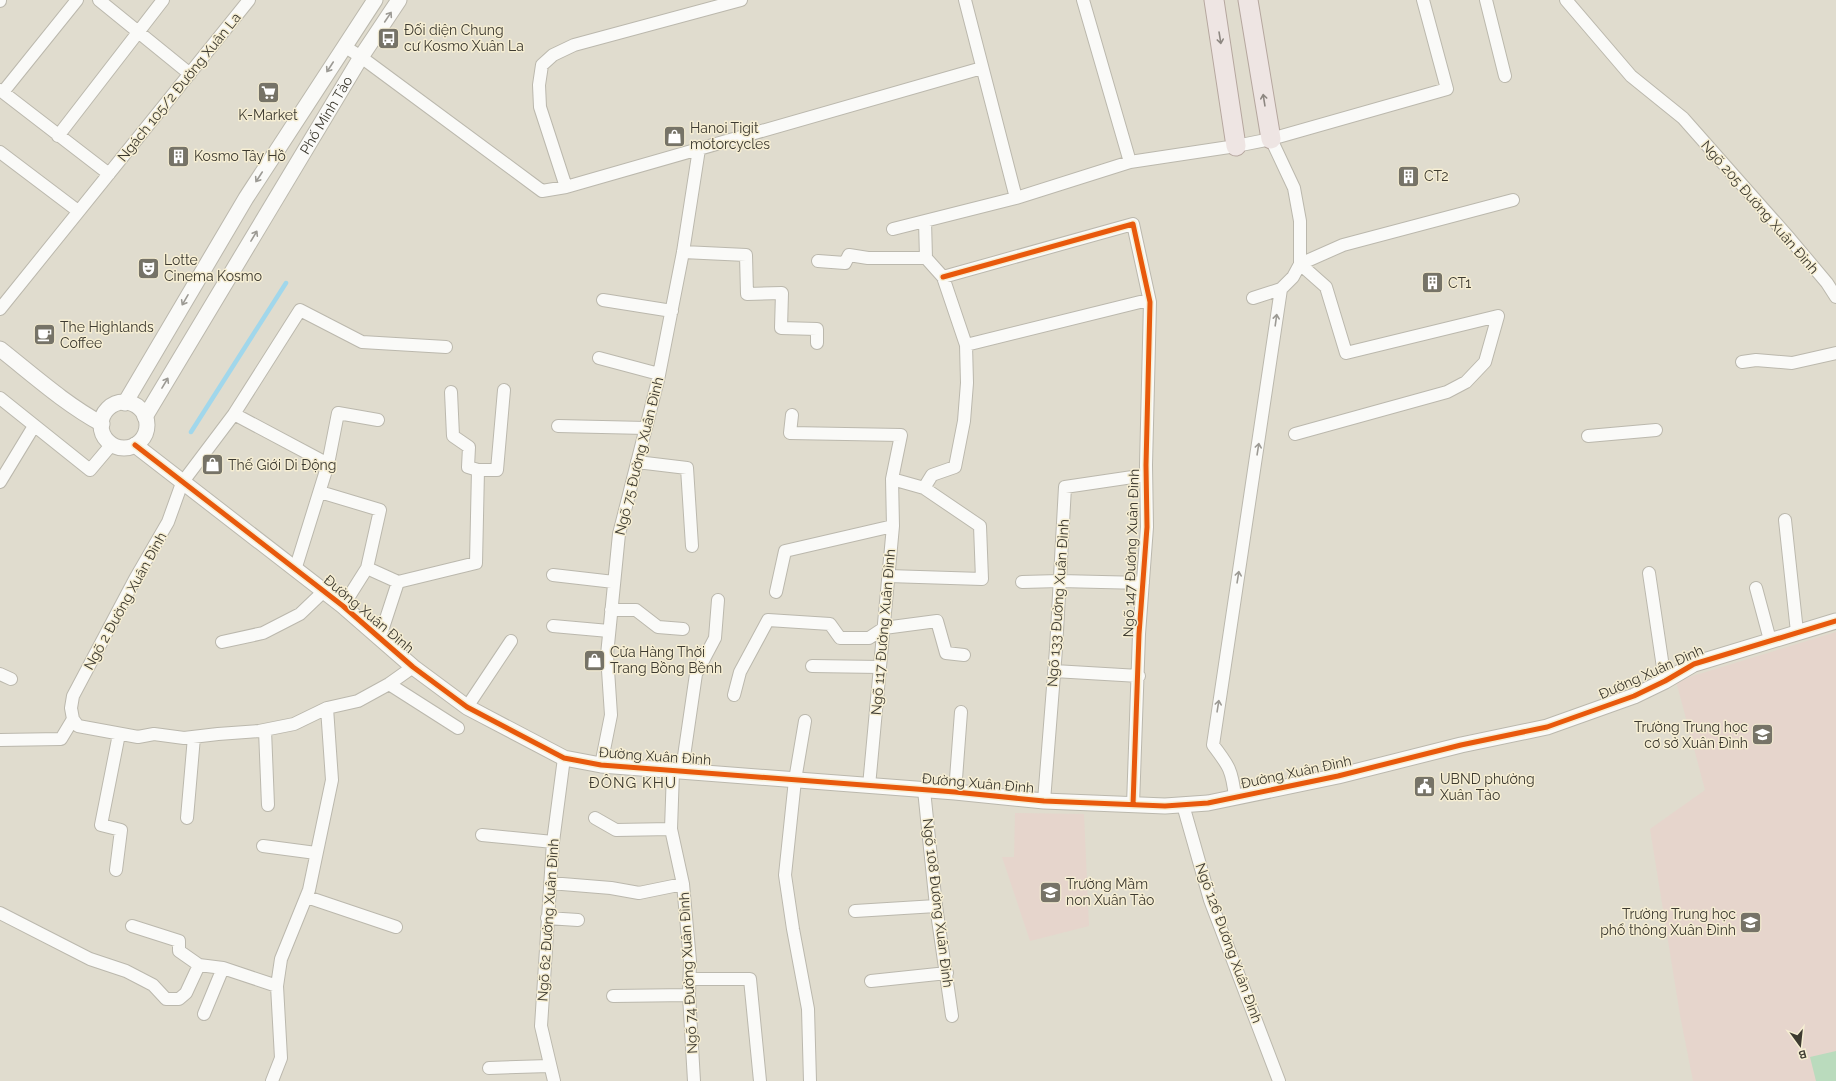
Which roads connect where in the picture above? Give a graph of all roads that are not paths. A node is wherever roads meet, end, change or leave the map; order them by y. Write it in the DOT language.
graph roads {
  1 [pos="77,0"];
  2 [pos="99,0"];
  3 [pos="162,0"];
  4 [pos="249,0"];
  5 [pos="375,0"];
  6 [pos="399,0"];
  7 [pos="741,0"];
  8 [pos="965,0"];
  9 [pos="1083,0"];
  10 [pos="1214,0"];
  11 [pos="1248,0"];
  12 [pos="1423,0"];
  13 [pos="1486,0"];
  14 [pos="1566,0"];
  15 [pos="138,33"];
  16 [pos="344,46"];
  17 [pos="361,57"];
  18 [pos="982,68"];
  19 [pos="190,74"];
  20 [pos="1504,76"];
  21 [pos="1,91"];
  22 [pos="58,136"];
  23 [pos="1271,139"];
  24 [pos="1236,146"];
  25 [pos="700,149"];
  26 [pos="0,152"];
  27 [pos="1130,162"];
  28 [pos="109,174"];
  29 [pos="566,187"];
  30 [pos="1016,198"];
  31 [pos="1513,200"];
  32 [pos="78,211"];
  33 [pos="925,221"];
  34 [pos="893,229"];
  35 [pos="683,252"];
  36 [pos="926,258"];
  37 [pos="818,260"];
  38 [pos="1300,264"];
  39 [pos="943,277"];
  40 [pos="1281,289"];
  41 [pos="1253,298"];
  42 [pos="1836,298"];
  43 [pos="603,300"];
  44 [pos="1150,302"];
  45 [pos="0,309"];
  46 [pos="672,311"];
  47 [pos="818,343"];
  48 [pos="966,345"];
  49 [pos="446,347"];
  50 [pos="0,348"];
  51 [pos="1836,353"];
  52 [pos="599,358"];
  53 [pos="1742,362"];
  54 [pos="659,374"];
  55 [pos="504,390"];
  56 [pos="451,392"];
  57 [pos="0,398"];
  58 [pos="125,403"];
  59 [pos="234,414"];
  60 [pos="792,415"];
  61 [pos="145,416"];
  62 [pos="378,420"];
  63 [pos="102,424"];
  64 [pos="34,426"];
  65 [pos="558,426"];
  66 [pos="646,428"];
  67 [pos="1656,430"];
  68 [pos="1295,434"];
  69 [pos="1588,436"];
  70 [pos="112,444"];
  71 [pos="136,445"];
  72 [pos="637,462"];
  73 [pos="328,464"];
  74 [pos="478,470"];
  75 [pos="1146,475"];
  76 [pos="892,479"];
  77 [pos="0,482"];
  78 [pos="182,483"];
  79 [pos="924,488"];
  80 [pos="320,492"];
  81 [pos="1785,520"];
  82 [pos="893,526"];
  83 [pos="692,546"];
  84 [pos="368,568"];
  85 [pos="295,570"];
  86 [pos="1649,573"];
  87 [pos="553,574"];
  88 [pos="888,576"];
  89 [pos="1060,581"];
  90 [pos="398,582"];
  91 [pos="614,582"];
  92 [pos="1022,582"];
  93 [pos="1143,583"];
  94 [pos="1756,588"];
  95 [pos="323,592"];
  96 [pos="776,592"];
  97 [pos="718,600"];
  98 [pos="343,606"];
  99 [pos="611,610"];
  100 [pos="1836,621"];
  101 [pos="553,626"];
  102 [pos="884,628"];
  103 [pos="683,629"];
  104 [pos="609,631"];
  105 [pos="1797,632"];
  106 [pos="380,637"];
  107 [pos="1770,640"];
  108 [pos="511,641"];
  109 [pos="222,642"];
  110 [pos="964,655"];
  111 [pos="812,666"];
  112 [pos="413,667"];
  113 [pos="880,667"];
  114 [pos="1054,671"];
  115 [pos="1139,676"];
  116 [pos="1665,681"];
  117 [pos="389,684"];
  118 [pos="734,695"];
  119 [pos="327,708"];
  120 [pos="467,708"];
  121 [pos="961,712"];
  122 [pos="73,719"];
  123 [pos="805,721"];
  124 [pos="458,728"];
  125 [pos="266,730"];
  126 [pos="119,734"];
  127 [pos="194,737"];
  128 [pos="0,740"];
  129 [pos="564,758"];
  130 [pos="602,765"];
  131 [pos="677,770"];
  132 [pos="795,780"];
  133 [pos="869,786"];
  134 [pos="924,790"];
  135 [pos="955,792"];
  136 [pos="1235,797"];
  137 [pos="1044,801"];
  138 [pos="1183,804"];
  139 [pos="268,805"];
  140 [pos="1133,805"];
  141 [pos="187,818"];
  142 [pos="595,818"];
  143 [pos="671,829"];
  144 [pos="482,835"];
  145 [pos="553,842"];
  146 [pos="263,846"];
  147 [pos="316,853"];
  148 [pos="116,870"];
  149 [pos="550,883"];
  150 [pos="683,884"];
  151 [pos="307,897"];
  152 [pos="936,906"];
  153 [pos="855,911"];
  154 [pos="0,913"];
  155 [pos="547,918"];
  156 [pos="578,920"];
  157 [pos="132,926"];
  158 [pos="396,927"];
  159 [pos="199,965"];
  160 [pos="223,968"];
  161 [pos="947,973"];
  162 [pos="690,979"];
  163 [pos="871,981"];
  164 [pos="276,986"];
  165 [pos="689,995"];
  166 [pos="613,996"];
  167 [pos="204,1014"];
  168 [pos="952,1016"];
  169 [pos="549,1066"];
  170 [pos="489,1068"];
  171 [pos="272,1081"];
  172 [pos="554,1081"];
  173 [pos="694,1081"];
  174 [pos="760,1081"];
  175 [pos="810,1081"];
  176 [pos="1279,1081"];
  1 -- 21 [label="street"];
  2 -- 15 [label="street"];
  3 -- 15 [label="street"];
  4 -- 19 [label="street, Ngách 105/2 Đường Xuân La"];
  5 -- 16 [label="street, Phố Minh Tảo"];
  17 -- 6 [label="street, Phố Minh Tảo, one-way"];
  7 -- 29 [label="street"];
  8 -- 18 [label="street"];
  9 -- 27 [label="street"];
  10 -- 24 [label="main road, one-way"];
  23 -- 11 [label="main road, one-way"];
  12 -- 23 [label="street"];
  13 -- 20 [label="street"];
  14 -- 42 [label="street, Ngõ 205 Đường Xuân Đỉnh"];
  15 -- 19 [label="street"];
  15 -- 22 [label="street"];
  16 -- 17 [label="street"];
  16 -- 58 [label="street, Phố Minh Tảo, one-way"];
  17 -- 29 [label="street"];
  61 -- 17 [label="street, Phố Minh Tảo, one-way"];
  18 -- 25 [label="street"];
  18 -- 30 [label="street"];
  19 -- 28 [label="street, Ngách 105/2 Đường Xuân La"];
  21 -- 22 [label="street, Ngách 105/2 Đường Xuân La"];
  22 -- 28 [label="street, Ngách 105/2 Đường Xuân La"];
  23 -- 24 [label="street"];
  23 -- 38 [label="street"];
  24 -- 27 [label="street"];
  25 -- 29 [label="street"];
  25 -- 35 [label="street, Ngõ 75 Đường Xuân Đỉnh"];
  26 -- 32 [label="street"];
  27 -- 30 [label="street"];
  28 -- 32 [label="street, Ngách 105/2 Đường Xuân La"];
  30 -- 33 [label="street"];
  31 -- 38 [label="street"];
  32 -- 45 [label="street, Ngách 105/2 Đường Xuân La"];
  33 -- 34 [label="street"];
  33 -- 36 [label="street"];
  35 -- 46 [label="street, Ngõ 75 Đường Xuân Đỉnh"];
  35 -- 47 [label="street"];
  36 -- 37 [label="street"];
  36 -- 39 [label="street"];
  38 -- 40 [label="street"];
  38 -- 68 [label="street"];
  39 -- 44 [label="street, Ngõ 147 Đường Xuân Đỉnh"];
  39 -- 48 [label="street"];
  40 -- 41 [label="street"];
  136 -- 40 [label="street, one-way"];
  43 -- 46 [label="street"];
  44 -- 48 [label="street"];
  44 -- 75 [label="street, Ngõ 147 Đường Xuân Đỉnh"];
  46 -- 54 [label="street, Ngõ 75 Đường Xuân Đỉnh"];
  48 -- 79 [label="street"];
  49 -- 59 [label="street, Ngõ 2 Đường Xuân Đỉnh"];
  50 -- 63 [label="street"];
  51 -- 53 [label="street"];
  52 -- 54 [label="street"];
  54 -- 66 [label="street, Ngõ 75 Đường Xuân Đỉnh"];
  55 -- 74 [label="street"];
  56 -- 74 [label="street"];
  57 -- 64 [label="street"];
  58 -- 61 [label="street"];
  58 -- 63 [label="street"];
  59 -- 73 [label="street"];
  59 -- 78 [label="street, Ngõ 2 Đường Xuân Đỉnh"];
  60 -- 76 [label="street, Ngõ 117 Đường Xuân Đỉnh"];
  61 -- 71 [label="street"];
  62 -- 73 [label="street"];
  63 -- 70 [label="street"];
  64 -- 70 [label="street"];
  64 -- 77 [label="street"];
  65 -- 66 [label="street"];
  66 -- 72 [label="street, Ngõ 75 Đường Xuân Đỉnh"];
  67 -- 69 [label="street"];
  70 -- 71 [label="street"];
  71 -- 78 [label="street, Đường Xuân Đỉnh"];
  72 -- 83 [label="street"];
  72 -- 91 [label="street, Ngõ 75 Đường Xuân Đỉnh"];
  73 -- 80 [label="street"];
  74 -- 90 [label="street"];
  75 -- 89 [label="street, Ngõ 133 Đường Xuân Đỉnh"];
  75 -- 93 [label="street, Ngõ 147 Đường Xuân Đỉnh"];
  76 -- 79 [label="street"];
  76 -- 82 [label="street, Ngõ 117 Đường Xuân Đỉnh"];
  78 -- 85 [label="street, Đường Xuân Đỉnh"];
  78 -- 122 [label="street, Ngõ 2 Đường Xuân Đỉnh"];
  79 -- 88 [label="street"];
  80 -- 84 [label="street"];
  80 -- 85 [label="street"];
  81 -- 105 [label="street"];
  82 -- 88 [label="street, Ngõ 117 Đường Xuân Đỉnh"];
  82 -- 96 [label="street"];
  84 -- 90 [label="street"];
  84 -- 98 [label="street"];
  85 -- 95 [label="street, Đường Xuân Đỉnh"];
  86 -- 116 [label="street"];
  87 -- 91 [label="street"];
  88 -- 102 [label="street, Ngõ 117 Đường Xuân Đỉnh"];
  89 -- 92 [label="street"];
  89 -- 93 [label="street"];
  89 -- 114 [label="street, Ngõ 133 Đường Xuân Đỉnh"];
  90 -- 106 [label="street"];
  91 -- 99 [label="street, Ngõ 75 Đường Xuân Đỉnh"];
  93 -- 115 [label="street, Ngõ 147 Đường Xuân Đỉnh"];
  94 -- 107 [label="street"];
  95 -- 98 [label="street, Đường Xuân Đỉnh"];
  95 -- 109 [label="street"];
  97 -- 131 [label="street, Ngõ 74 Đường Xuân Đỉnh"];
  98 -- 106 [label="street, Đường Xuân Đỉnh"];
  99 -- 103 [label="street"];
  99 -- 104 [label="street, Ngõ 75 Đường Xuân Đỉnh"];
  100 -- 105 [label="street, Đường Xuân Đỉnh"];
  101 -- 104 [label="street"];
  102 -- 110 [label="street"];
  102 -- 113 [label="street, Ngõ 117 Đường Xuân Đỉnh"];
  102 -- 118 [label="street"];
  104 -- 130 [label="street, Ngõ 75 Đường Xuân Đỉnh"];
  105 -- 107 [label="street, Đường Xuân Đỉnh"];
  106 -- 112 [label="street, Đường Xuân Đỉnh"];
  107 -- 116 [label="street, Đường Xuân Đỉnh"];
  108 -- 120 [label="street"];
  111 -- 113 [label="street"];
  112 -- 117 [label="street"];
  112 -- 120 [label="street, Đường Xuân Đỉnh"];
  113 -- 133 [label="street, Ngõ 117 Đường Xuân Đỉnh"];
  114 -- 115 [label="street"];
  114 -- 137 [label="street, Ngõ 133 Đường Xuân Đỉnh"];
  115 -- 140 [label="street, Ngõ 147 Đường Xuân Đỉnh"];
  116 -- 136 [label="street, Đường Xuân Đỉnh"];
  117 -- 119 [label="street"];
  117 -- 124 [label="street"];
  119 -- 125 [label="street"];
  119 -- 147 [label="street"];
  120 -- 129 [label="street, Đường Xuân Đỉnh"];
  121 -- 135 [label="street"];
  122 -- 126 [label="street"];
  122 -- 128 [label="street"];
  123 -- 132 [label="street"];
  125 -- 127 [label="street"];
  125 -- 139 [label="street"];
  126 -- 127 [label="street"];
  126 -- 148 [label="street"];
  127 -- 141 [label="street"];
  129 -- 130 [label="street, Đường Xuân Đỉnh"];
  129 -- 145 [label="street, Ngõ 62 Đường Xuân Đỉnh"];
  130 -- 131 [label="street, Đường Xuân Đỉnh"];
  131 -- 132 [label="street, Đường Xuân Đỉnh"];
  131 -- 143 [label="street, Ngõ 74 Đường Xuân Đỉnh"];
  132 -- 133 [label="street, Đường Xuân Đỉnh"];
  132 -- 175 [label="street"];
  133 -- 134 [label="street, Đường Xuân Đỉnh"];
  134 -- 135 [label="street, Đường Xuân Đỉnh"];
  134 -- 152 [label="street, Ngõ 108 Đường Xuân Đỉnh"];
  135 -- 137 [label="street, Đường Xuân Đỉnh"];
  136 -- 138 [label="street, Đường Xuân Đỉnh"];
  137 -- 140 [label="street, Đường Xuân Đỉnh"];
  138 -- 140 [label="street, Đường Xuân Đỉnh"];
  138 -- 176 [label="street, Ngõ 126 Đường Xuân Đỉnh"];
  142 -- 143 [label="street"];
  143 -- 150 [label="street, Ngõ 74 Đường Xuân Đỉnh"];
  144 -- 145 [label="street"];
  145 -- 149 [label="street, Ngõ 62 Đường Xuân Đỉnh"];
  146 -- 147 [label="street"];
  147 -- 151 [label="street"];
  149 -- 150 [label="street"];
  149 -- 155 [label="street, Ngõ 62 Đường Xuân Đỉnh"];
  150 -- 162 [label="street, Ngõ 74 Đường Xuân Đỉnh"];
  151 -- 158 [label="street"];
  151 -- 164 [label="street"];
  152 -- 153 [label="street"];
  152 -- 161 [label="street, Ngõ 108 Đường Xuân Đỉnh"];
  154 -- 159 [label="street"];
  155 -- 156 [label="street"];
  155 -- 169 [label="street, Ngõ 62 Đường Xuân Đỉnh"];
  157 -- 159 [label="street"];
  159 -- 160 [label="street"];
  160 -- 164 [label="street"];
  160 -- 167 [label="street"];
  161 -- 163 [label="street"];
  161 -- 168 [label="street, Ngõ 108 Đường Xuân Đỉnh"];
  162 -- 165 [label="street, Ngõ 74 Đường Xuân Đỉnh"];
  162 -- 174 [label="street"];
  164 -- 171 [label="street"];
  165 -- 166 [label="street"];
  165 -- 173 [label="street, Ngõ 74 Đường Xuân Đỉnh"];
  169 -- 170 [label="street"];
  169 -- 172 [label="street, Ngõ 62 Đường Xuân Đỉnh"];
}
